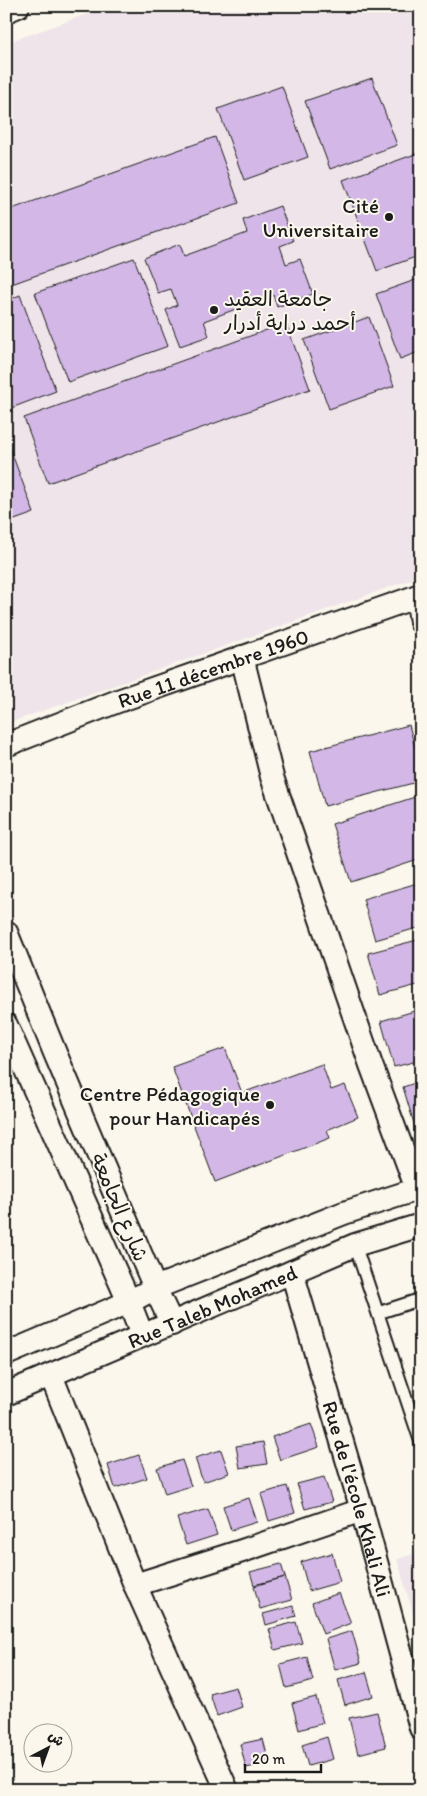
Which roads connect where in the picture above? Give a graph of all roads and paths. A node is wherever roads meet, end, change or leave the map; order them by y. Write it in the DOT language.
graph roads {
  1 [pos="18,6"];
  2 [pos="6,11"];
  3 [pos="419,595"];
  4 [pos="421,622"];
  5 [pos="242,658"];
  6 [pos="6,744"];
  7 [pos="6,932"];
  8 [pos="6,1025"];
  9 [pos="419,1188"];
  10 [pos="344,1213"];
  11 [pos="421,1225"];
  12 [pos="355,1246"];
  13 [pos="292,1272"];
  14 [pos="155,1288"];
  15 [pos="421,1299"];
  16 [pos="129,1302"];
  17 [pos="378,1313"];
  18 [pos="172,1324"];
  19 [pos="142,1335"];
  20 [pos="6,1354"];
  21 [pos="51,1375"];
  22 [pos="6,1394"];
  23 [pos="421,1443"];
  24 [pos="362,1510"];
  25 [pos="135,1585"];
  26 [pos="421,1728"];
  27 [pos="228,1790"];
  1 -- 2 [label="street"];
  3 -- 4 [label="street"];
  3 -- 5 [label="street, Rue 11 décembre 1960"];
  5 -- 6 [label="street, Rue 11 décembre 1960"];
  5 -- 9 [label="street"];
  7 -- 14 [label="street, شارع الجامعة"];
  8 -- 16 [label="street, شارع الجامعة"];
  9 -- 10 [label="street, Rue Taleb Mohamed"];
  10 -- 12 [label="street"];
  10 -- 14 [label="street, Rue Taleb Mohamed"];
  11 -- 12 [label="street, Rue Taleb Mohamed"];
  12 -- 13 [label="street, Rue Taleb Mohamed"];
  12 -- 17 [label="lane"];
  13 -- 18 [label="street, Rue Taleb Mohamed"];
  13 -- 24 [label="street, Rue de l'école Khali Ali"];
  14 -- 16 [label="street, Rue Taleb Mohamed"];
  14 -- 18 [label="street, شارع الجامعة"];
  15 -- 17 [label="lane"];
  16 -- 19 [label="street, شارع الجامعة"];
  16 -- 20 [label="street, Rue Taleb Mohamed"];
  17 -- 23 [label="lane"];
  18 -- 19 [label="street, Rue Taleb Mohamed"];
  19 -- 21 [label="street, Rue Taleb Mohamed"];
  21 -- 22 [label="street, Rue Taleb Mohamed"];
  21 -- 25 [label="street"];
  24 -- 25 [label="street"];
  24 -- 26 [label="street, Rue de l'école Khali Ali"];
  25 -- 27 [label="street"];
}
